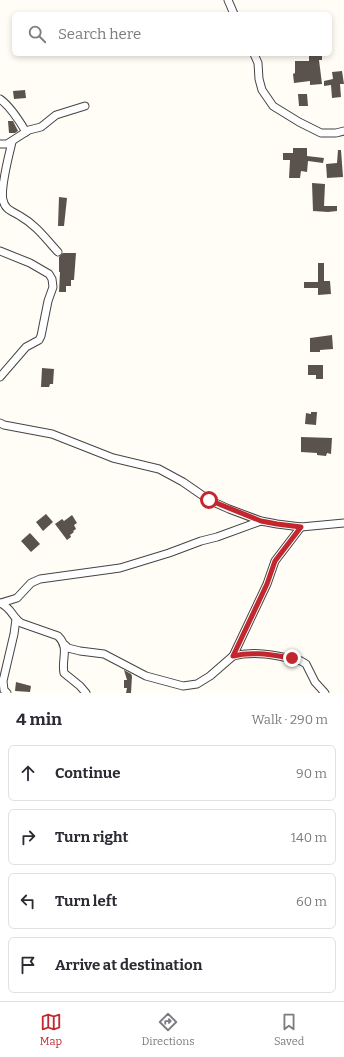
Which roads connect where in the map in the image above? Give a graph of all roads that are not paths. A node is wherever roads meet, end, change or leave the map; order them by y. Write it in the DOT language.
graph roads {
  1 [pos="228,0"];
  2 [pos="233,12"];
  3 [pos="255,56"];
  4 [pos="0,99"];
  5 [pos="85,106"];
  6 [pos="344,131"];
  7 [pos="26,132"];
  8 [pos="12,142"];
  9 [pos="0,144"];
  10 [pos="0,252"];
  11 [pos="58,252"];
  12 [pos="0,376"];
  13 [pos="0,423"];
  14 [pos="261,521"];
  15 [pos="344,523"];
  16 [pos="301,527"];
  17 [pos="0,603"];
  18 [pos="16,620"];
  19 [pos="65,645"];
  20 [pos="233,656"];
  21 [pos="6,693"];
  22 [pos="86,693"];
  23 [pos="325,693"];
  1 -- 2 [label="street"];
  3 -- 6 [label="street"];
  4 -- 7 [label="street"];
  5 -- 7 [label="street"];
  7 -- 8 [label="street"];
  8 -- 9 [label="street"];
  8 -- 11 [label="street"];
  10 -- 12 [label="street"];
  13 -- 14 [label="street"];
  14 -- 16 [label="street"];
  14 -- 17 [label="street"];
  15 -- 16 [label="street"];
  16 -- 20 [label="street"];
  17 -- 18 [label="street"];
  18 -- 19 [label="street"];
  18 -- 21 [label="street"];
  19 -- 20 [label="street"];
  19 -- 22 [label="street"];
  20 -- 23 [label="street"];
}
